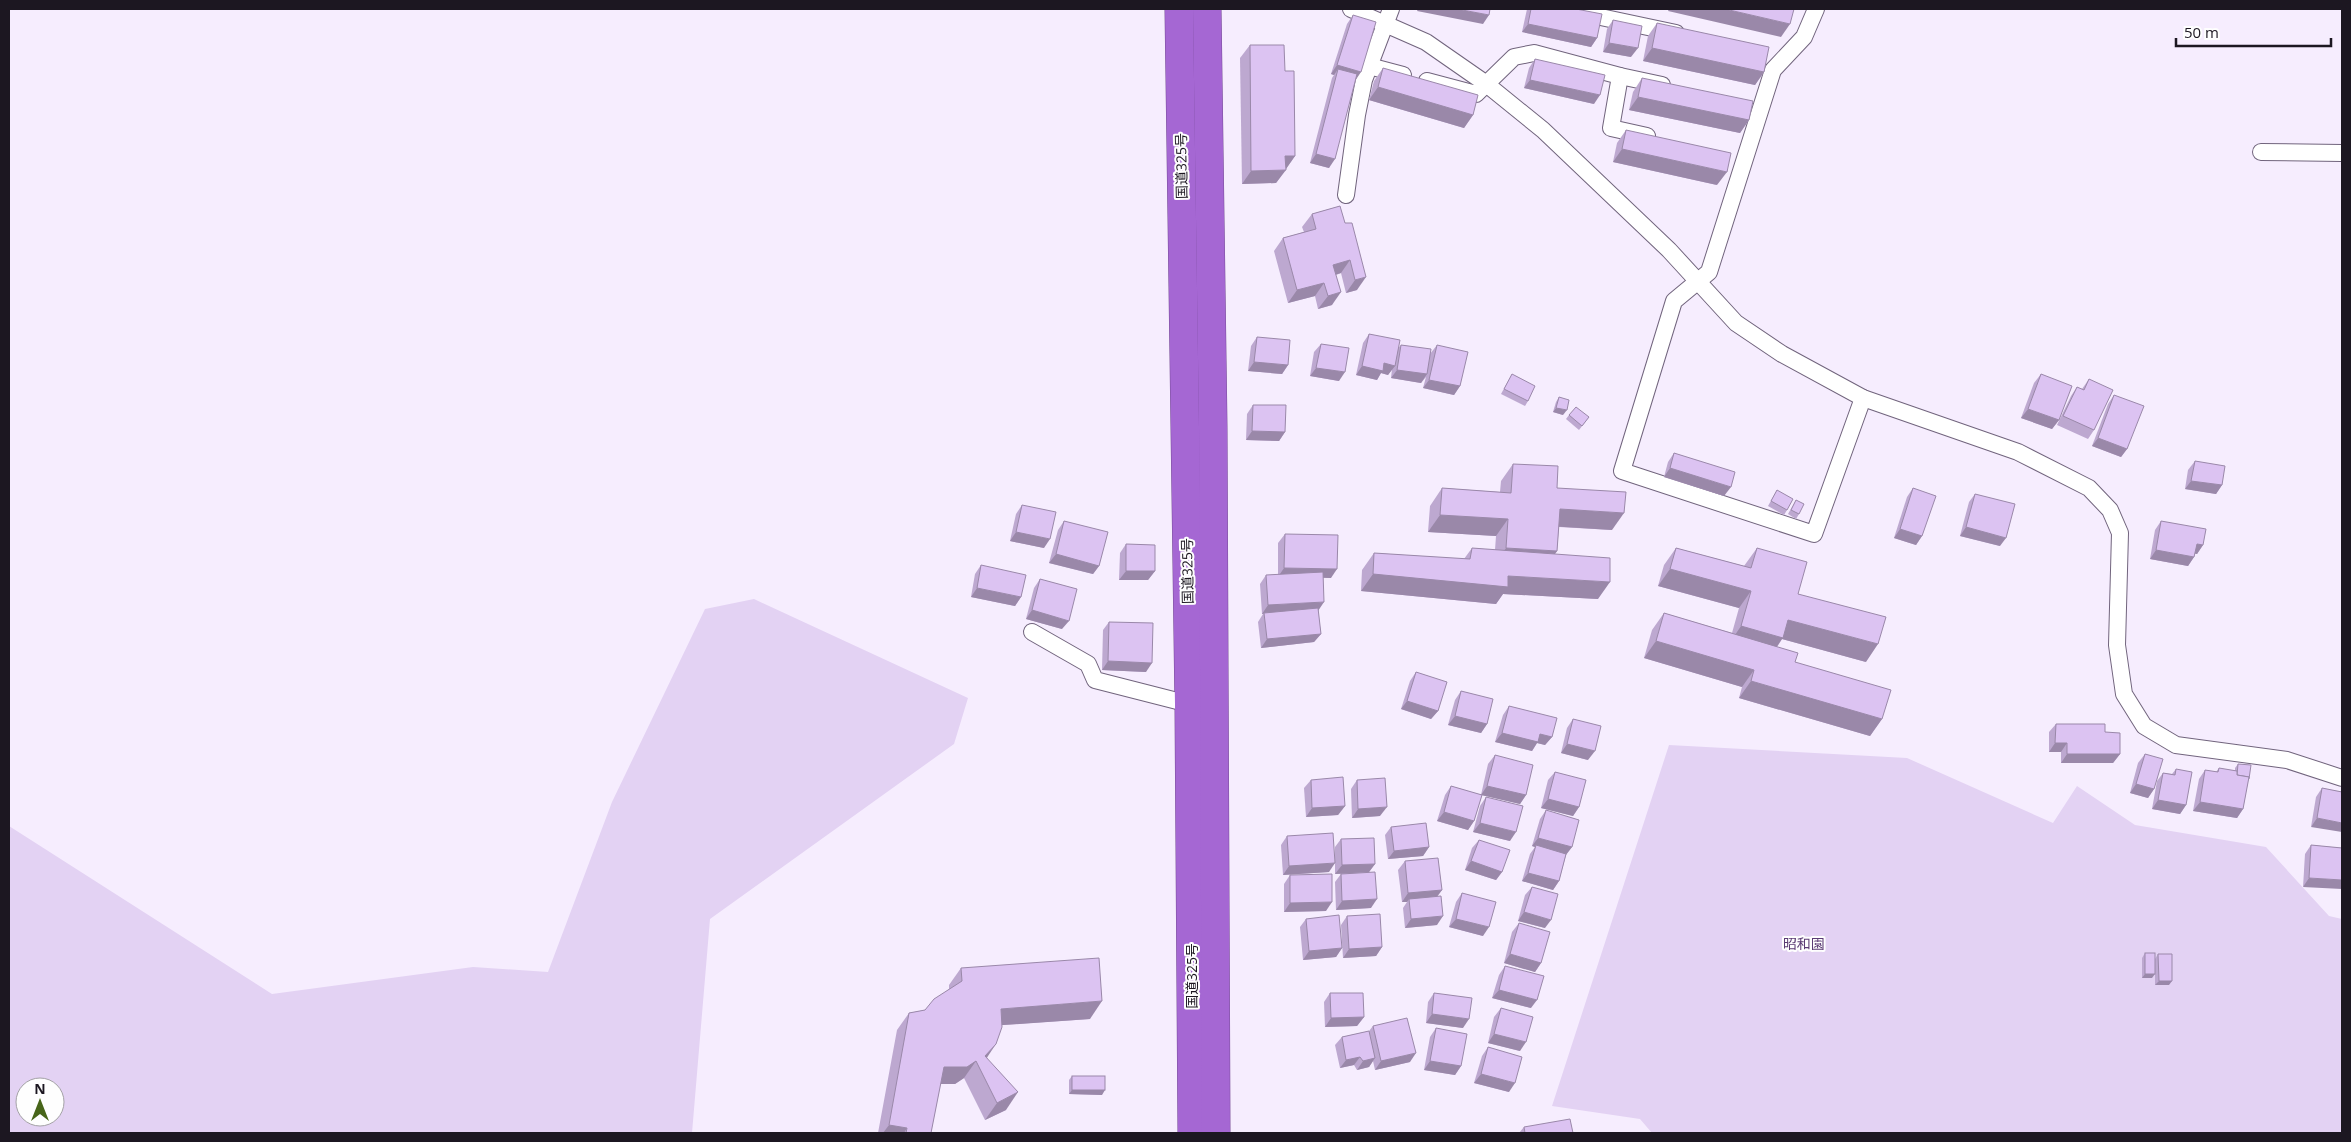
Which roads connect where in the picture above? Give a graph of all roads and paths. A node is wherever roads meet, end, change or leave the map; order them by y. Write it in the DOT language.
graph roads {
  1 [pos="1179,9"];
  2 [pos="1207,9"];
  3 [pos="1351,9"];
  4 [pos="1392,9"];
  5 [pos="1563,9"];
  6 [pos="1816,9"];
  7 [pos="1385,24"];
  8 [pos="1688,36"];
  9 [pos="1765,53"];
  10 [pos="1784,57"];
  11 [pos="1369,66"];
  12 [pos="1620,76"];
  13 [pos="1485,83"];
  14 [pos="1677,88"];
  15 [pos="1742,102"];
  16 [pos="1761,106"];
  17 [pos="1659,138"];
  18 [pos="1726,152"];
  19 [pos="2261,152"];
  20 [pos="2342,153"];
  21 [pos="1745,156"];
  22 [pos="1346,195"];
  23 [pos="1697,281"];
  24 [pos="1863,398"];
  25 [pos="1032,632"];
  26 [pos="1189,704"];
  27 [pos="2342,778"];
  28 [pos="1192,1133"];
  29 [pos="1216,1133"];
  1 -- 26 [label="highway, 国道325号"];
  2 -- 29 [label="highway, 国道325号"];
  3 -- 7 [label="street"];
  4 -- 7 [label="street"];
  5 -- 8 [label="street"];
  6 -- 10 [label="street"];
  7 -- 11 [label="street"];
  7 -- 13 [label="street"];
  9 -- 10 [label="street"];
  10 -- 16 [label="street"];
  11 -- 13 [label="street"];
  11 -- 22 [label="street"];
  12 -- 13 [label="street"];
  12 -- 14 [label="street"];
  12 -- 17 [label="street"];
  13 -- 23 [label="street"];
  15 -- 16 [label="street"];
  16 -- 21 [label="street"];
  18 -- 21 [label="street"];
  19 -- 20 [label="street"];
  21 -- 23 [label="street"];
  23 -- 24 [label="street"];
  23 -- 24 [label="street"];
  24 -- 27 [label="street"];
  25 -- 26 [label="street"];
  26 -- 28 [label="highway, 国道325号"];
}
